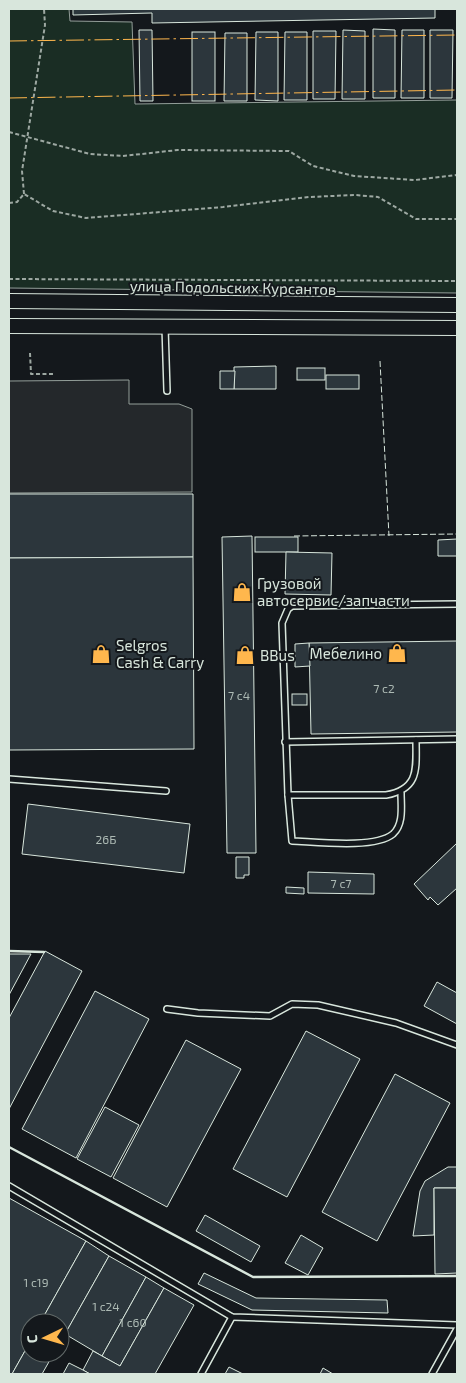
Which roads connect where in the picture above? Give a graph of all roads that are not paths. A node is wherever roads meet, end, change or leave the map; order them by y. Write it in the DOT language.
graph roads {
  1 [pos="9,301"];
  2 [pos="457,305"];
  3 [pos="9,326"];
  4 [pos="165,326"];
  5 [pos="457,328"];
  6 [pos="167,391"];
  7 [pos="457,604"];
  8 [pos="416,740"];
  9 [pos="457,740"];
  10 [pos="285,742"];
  11 [pos="9,779"];
  12 [pos="166,791"];
  13 [pos="401,793"];
  14 [pos="288,796"];
  15 [pos="167,1009"];
  16 [pos="457,1045"];
  17 [pos="9,1186"];
  18 [pos="232,1317"];
  19 [pos="457,1324"];
  20 [pos="457,1328"];
  21 [pos="200,1374"];
  22 [pos="432,1374"];
  1 -- 2 [label="main road, улица Подольских Курсантов"];
  3 -- 4 [label="main road"];
  4 -- 5 [label="main road"];
  4 -- 6 [label="lane"];
  7 -- 10 [label="lane"];
  8 -- 9 [label="lane"];
  8 -- 10 [label="lane"];
  8 -- 13 [label="lane"];
  10 -- 14 [label="lane"];
  11 -- 12 [label="lane"];
  13 -- 14 [label="lane"];
  13 -- 14 [label="lane"];
  15 -- 16 [label="lane"];
  17 -- 18 [label="lane"];
  18 -- 19 [label="lane"];
  18 -- 21 [label="lane"];
  20 -- 22 [label="lane"];
}
